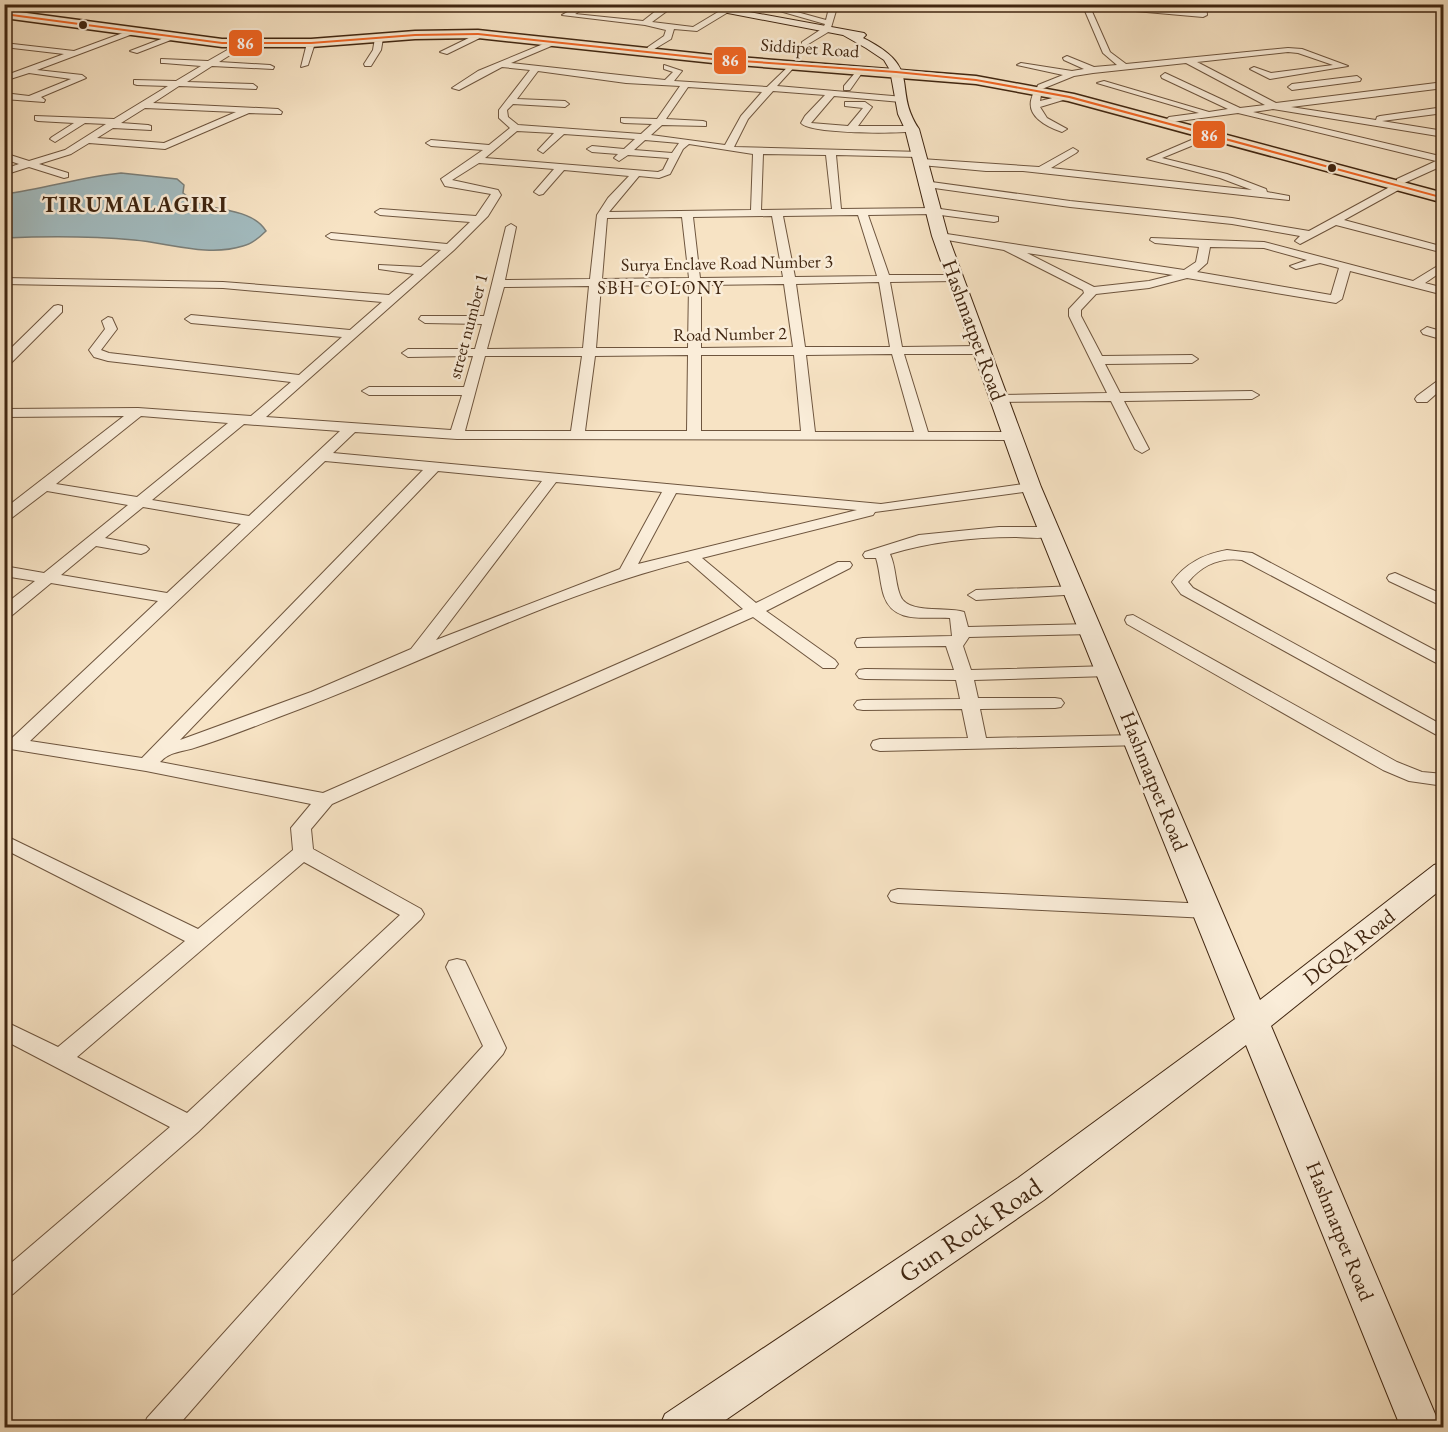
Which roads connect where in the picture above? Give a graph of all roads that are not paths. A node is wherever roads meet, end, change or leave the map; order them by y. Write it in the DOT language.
graph roads {
  1 [pos="589,4"];
  2 [pos="621,4"];
  3 [pos="686,4"];
  4 [pos="758,4"];
  5 [pos="834,4"];
  6 [pos="1085,4"];
  7 [pos="1202,4"];
  8 [pos="726,11"];
  9 [pos="6,14"];
  10 [pos="645,23"];
  11 [pos="828,26"];
  12 [pos="134,32"];
  13 [pos="484,34"];
  14 [pos="172,38"];
  15 [pos="379,38"];
  16 [pos="311,42"];
  17 [pos="553,42"];
  18 [pos="243,43"];
  19 [pos="805,44"];
  20 [pos="4,45"];
  21 [pos="651,49"];
  22 [pos="134,51"];
  23 [pos="444,52"];
  24 [pos="76,53"];
  25 [pos="1067,58"];
  26 [pos="1186,60"];
  27 [pos="164,61"];
  28 [pos="211,64"];
  29 [pos="368,64"];
  30 [pos="501,64"];
  31 [pos="793,64"];
  32 [pos="304,65"];
  33 [pos="1021,65"];
  34 [pos="270,67"];
  35 [pos="667,67"];
  36 [pos="1125,67"];
  37 [pos="4,68"];
  38 [pos="642,69"];
  39 [pos="1254,69"];
  40 [pos="535,70"];
  41 [pos="860,70"];
  42 [pos="900,70"];
  43 [pos="1093,70"];
  44 [pos="29,71"];
  45 [pos="1072,74"];
  46 [pos="1165,76"];
  47 [pos="1270,76"];
  48 [pos="4,79"];
  49 [pos="1358,79"];
  50 [pos="626,80"];
  51 [pos="1177,81"];
  52 [pos="137,82"];
  53 [pos="666,83"];
  54 [pos="1101,83"];
  55 [pos="179,84"];
  56 [pos="685,84"];
  57 [pos="1154,84"];
  58 [pos="1142,85"];
  59 [pos="1443,86"];
  60 [pos="253,87"];
  61 [pos="1119,87"];
  62 [pos="1292,87"];
  63 [pos="456,88"];
  64 [pos="847,88"];
  65 [pos="770,89"];
  66 [pos="667,94"];
  67 [pos="1038,94"];
  68 [pos="677,95"];
  69 [pos="4,96"];
  70 [pos="831,98"];
  71 [pos="30,99"];
  72 [pos="902,99"];
  73 [pos="1321,100"];
  74 [pos="509,101"];
  75 [pos="565,104"];
  76 [pos="145,105"];
  77 [pos="1276,106"];
  78 [pos="249,110"];
  79 [pos="503,110"];
  80 [pos="1443,110"];
  81 [pos="1239,111"];
  82 [pos="278,112"];
  83 [pos="557,113"];
  84 [pos="131,114"];
  85 [pos="1212,114"];
  86 [pos="38,117"];
  87 [pos="1172,119"];
  88 [pos="84,120"];
  89 [pos="624,120"];
  90 [pos="1360,121"];
  91 [pos="658,123"];
  92 [pos="115,124"];
  93 [pos="703,124"];
  94 [pos="148,128"];
  95 [pos="515,128"];
  96 [pos="911,128"];
  97 [pos="851,129"];
  98 [pos="1062,129"];
  99 [pos="562,131"];
  100 [pos="1443,134"];
  101 [pos="1210,135"];
  102 [pos="645,137"];
  103 [pos="55,139"];
  104 [pos="87,140"];
  105 [pos="687,141"];
  106 [pos="431,143"];
  107 [pos="493,148"];
  108 [pos="592,148"];
  109 [pos="543,150"];
  110 [pos="728,150"];
  111 [pos="1073,151"];
  112 [pos="758,152"];
  113 [pos="831,153"];
  114 [pos="623,155"];
  115 [pos="4,156"];
  116 [pos="675,156"];
  117 [pos="477,160"];
  118 [pos="1443,161"];
  119 [pos="29,164"];
  120 [pos="561,167"];
  121 [pos="921,167"];
  122 [pos="1041,170"];
  123 [pos="1192,170"];
  124 [pos="4,172"];
  125 [pos="637,173"];
  126 [pos="64,175"];
  127 [pos="1156,184"];
  128 [pos="1399,184"];
  129 [pos="1056,189"];
  130 [pos="540,192"];
  131 [pos="1077,192"];
  132 [pos="1443,192"];
  133 [pos="1261,194"];
  134 [pos="1285,198"];
  135 [pos="1443,198"];
  136 [pos="1048,201"];
  137 [pos="1070,204"];
  138 [pos="836,208"];
  139 [pos="756,210"];
  140 [pos="933,211"];
  141 [pos="380,212"];
  142 [pos="862,212"];
  143 [pos="777,213"];
  144 [pos="687,214"];
  145 [pos="602,215"];
  146 [pos="479,219"];
  147 [pos="994,219"];
  148 [pos="1232,221"];
  149 [pos="1334,221"];
  150 [pos="511,227"];
  151 [pos="1217,231"];
  152 [pos="1311,235"];
  153 [pos="331,236"];
  154 [pos="940,236"];
  155 [pos="1155,240"];
  156 [pos="1205,244"];
  157 [pos="1007,247"];
  158 [pos="450,248"];
  159 [pos="1286,249"];
  160 [pos="1443,250"];
  161 [pos="1322,259"];
  162 [pos="1346,265"];
  163 [pos="1443,265"];
  164 [pos="1296,266"];
  165 [pos="383,267"];
  166 [pos="423,271"];
  167 [pos="1185,274"];
  168 [pos="955,278"];
  169 [pos="884,279"];
  170 [pos="792,280"];
  171 [pos="5,281"];
  172 [pos="594,282"];
  173 [pos="695,282"];
  174 [pos="499,284"];
  175 [pos="1416,284"];
  176 [pos="1091,291"];
  177 [pos="1443,292"];
  178 [pos="390,299"];
  179 [pos="58,309"];
  180 [pos="191,319"];
  181 [pos="425,319"];
  182 [pos="489,320"];
  183 [pos="108,321"];
  184 [pos="1427,331"];
  185 [pos="352,334"];
  186 [pos="1443,336"];
  187 [pos="801,350"];
  188 [pos="980,350"];
  189 [pos="897,351"];
  190 [pos="480,352"];
  191 [pos="589,352"];
  192 [pos="408,353"];
  193 [pos="696,353"];
  194 [pos="1192,359"];
  195 [pos="1098,360"];
  196 [pos="4,363"];
  197 [pos="301,379"];
  198 [pos="1443,380"];
  199 [pos="369,391"];
  200 [pos="470,391"];
  201 [pos="1251,394"];
  202 [pos="1115,397"];
  203 [pos="998,399"];
  204 [pos="1422,399"];
  205 [pos="138,412"];
  206 [pos="4,413"];
  207 [pos="248,419"];
  208 [pos="352,427"];
  209 [pos="457,435"];
  210 [pos="808,435"];
  211 [pos="577,436"];
  212 [pos="694,436"];
  213 [pos="922,436"];
  214 [pos="1013,436"];
  215 [pos="1142,449"];
  216 [pos="320,456"];
  217 [pos="434,467"];
  218 [pos="552,477"];
  219 [pos="44,486"];
  220 [pos="1031,487"];
  221 [pos="672,488"];
  222 [pos="138,504"];
  223 [pos="881,508"];
  224 [pos="4,517"];
  225 [pos="252,521"];
  226 [pos="1052,532"];
  227 [pos="95,541"];
  228 [pos="141,549"];
  229 [pos="691,556"];
  230 [pos="844,565"];
  231 [pos="4,571"];
  232 [pos="626,572"];
  233 [pos="1395,578"];
  234 [pos="48,579"];
  235 [pos="1076,591"];
  236 [pos="976,595"];
  237 [pos="169,598"];
  238 [pos="1443,602"];
  239 [pos="754,610"];
  240 [pos="4,614"];
  241 [pos="1133,620"];
  242 [pos="1092,629"];
  243 [pos="959,637"];
  244 [pos="864,643"];
  245 [pos="417,653"];
  246 [pos="1443,662"];
  247 [pos="829,664"];
  248 [pos="1109,671"];
  249 [pos="865,674"];
  250 [pos="963,675"];
  251 [pos="1055,703"];
  252 [pos="970,704"];
  253 [pos="864,705"];
  254 [pos="1443,734"];
  255 [pos="1138,741"];
  256 [pos="10,743"];
  257 [pos="978,744"];
  258 [pos="880,745"];
  259 [pos="162,750"];
  260 [pos="146,765"];
  261 [pos="1443,780"];
  262 [pos="326,800"];
  263 [pos="4,842"];
  264 [pos="303,852"];
  265 [pos="1443,872"];
  266 [pos="898,896"];
  267 [pos="1208,911"];
  268 [pos="199,939"];
  269 [pos="457,967"];
  270 [pos="1254,1022"];
  271 [pos="4,1029"];
  272 [pos="60,1059"];
  273 [pos="189,1125"];
  274 [pos="7,1280"];
  275 [pos="157,1428"];
  276 [pos="679,1428"];
  277 [pos="1421,1428"];
  1 -- 10 [label="street"];
  2 -- 10 [label="street"];
  3 -- 8 [label="main road"];
  4 -- 11 [label="street"];
  5 -- 11 [label="street"];
  6 -- 7 [label="street"];
  6 -- 36 [label="street"];
  8 -- 10 [label="street"];
  8 -- 11 [label="main road"];
  9 -- 12 [label="main road, Siddipet Road"];
  9 -- 21 [label="main road, Siddipet Road"];
  10 -- 21 [label="street"];
  11 -- 19 [label="street"];
  11 -- 42 [label="main road"];
  12 -- 14 [label="main road, Siddipet Road"];
  12 -- 24 [label="street"];
  13 -- 15 [label="main road, Siddipet Road"];
  13 -- 17 [label="main road, Siddipet Road"];
  13 -- 23 [label="street"];
  14 -- 18 [label="main road, Siddipet Road"];
  14 -- 22 [label="street"];
  15 -- 16 [label="main road, Siddipet Road"];
  15 -- 29 [label="street"];
  16 -- 18 [label="main road, Siddipet Road"];
  16 -- 32 [label="street"];
  17 -- 30 [label="street"];
  17 -- 31 [label="main road, Siddipet Road"];
  18 -- 28 [label="street"];
  20 -- 24 [label="street"];
  21 -- 42 [label="main road, Siddipet Road"];
  24 -- 44 [label="street"];
  25 -- 43 [label="street"];
  26 -- 36 [label="street"];
  26 -- 47 [label="street"];
  26 -- 77 [label="street"];
  27 -- 28 [label="street"];
  28 -- 34 [label="street"];
  28 -- 55 [label="street"];
  30 -- 40 [label="street"];
  30 -- 63 [label="street"];
  31 -- 41 [label="main road, Siddipet Road"];
  31 -- 65 [label="street"];
  33 -- 45 [label="street"];
  35 -- 53 [label="street"];
  36 -- 43 [label="street"];
  37 -- 44 [label="street"];
  38 -- 50 [label="street"];
  39 -- 47 [label="street"];
  40 -- 50 [label="street"];
  40 -- 74 [label="street"];
  41 -- 42 [label="main road, Siddipet Road"];
  41 -- 64 [label="street"];
  42 -- 67 [label="main road"];
  42 -- 72 [label="main road, Hashmatpet Road"];
  42 -- 96 [label="main road, Hashmatpet Road"];
  43 -- 45 [label="street"];
  44 -- 48 [label="street"];
  44 -- 71 [label="street"];
  45 -- 67 [label="street"];
  46 -- 51 [label="street"];
  47 -- 62 [label="street"];
  49 -- 62 [label="street"];
  50 -- 53 [label="street"];
  51 -- 57 [label="street"];
  51 -- 81 [label="street"];
  52 -- 55 [label="street"];
  53 -- 56 [label="street"];
  54 -- 61 [label="street"];
  55 -- 60 [label="street"];
  55 -- 76 [label="street"];
  56 -- 65 [label="street"];
  56 -- 68 [label="street"];
  58 -- 61 [label="street"];
  59 -- 73 [label="street"];
  61 -- 85 [label="street"];
  62 -- 73 [label="street"];
  65 -- 70 [label="street"];
  65 -- 110 [label="street"];
  66 -- 68 [label="street"];
  67 -- 87 [label="main road"];
  67 -- 98 [label="street"];
  67 -- 101 [label="main road"];
  68 -- 91 [label="street"];
  69 -- 71 [label="street"];
  70 -- 72 [label="street"];
  70 -- 97 [label="street"];
  70 -- 97 [label="street"];
  71 -- 84 [label="street"];
  72 -- 96 [label="main road, Hashmatpet Road"];
  73 -- 77 [label="street"];
  74 -- 75 [label="street"];
  74 -- 79 [label="street"];
  76 -- 78 [label="street"];
  76 -- 84 [label="street"];
  77 -- 81 [label="street"];
  77 -- 90 [label="street"];
  78 -- 82 [label="street"];
  78 -- 104 [label="street"];
  79 -- 83 [label="street"];
  79 -- 95 [label="street"];
  80 -- 90 [label="street"];
  81 -- 85 [label="street"];
  81 -- 118 [label="street"];
  84 -- 92 [label="street"];
  85 -- 87 [label="street"];
  86 -- 88 [label="street"];
  87 -- 128 [label="main road"];
  88 -- 92 [label="street"];
  88 -- 103 [label="street"];
  89 -- 91 [label="street"];
  90 -- 100 [label="street"];
  91 -- 93 [label="street"];
  91 -- 102 [label="street"];
  92 -- 94 [label="street"];
  92 -- 104 [label="street"];
  95 -- 99 [label="street"];
  95 -- 107 [label="street"];
  96 -- 97 [label="street"];
  96 -- 121 [label="main road, Hashmatpet Road"];
  99 -- 102 [label="street"];
  99 -- 109 [label="street"];
  101 -- 123 [label="street"];
  101 -- 128 [label="main road"];
  102 -- 105 [label="street"];
  102 -- 114 [label="street"];
  104 -- 119 [label="street"];
  105 -- 110 [label="street"];
  105 -- 116 [label="street"];
  106 -- 107 [label="street"];
  107 -- 117 [label="street"];
  108 -- 114 [label="street"];
  110 -- 112 [label="street"];
  111 -- 122 [label="street"];
  112 -- 113 [label="street"];
  112 -- 139 [label="street"];
  113 -- 121 [label="street"];
  113 -- 138 [label="street"];
  114 -- 116 [label="street"];
  115 -- 119 [label="street"];
  116 -- 125 [label="street"];
  117 -- 120 [label="street"];
  117 -- 146 [label="street"];
  118 -- 128 [label="street"];
  119 -- 124 [label="street"];
  119 -- 126 [label="street"];
  120 -- 125 [label="street"];
  120 -- 130 [label="street"];
  121 -- 122 [label="street"];
  121 -- 136 [label="street"];
  121 -- 140 [label="main road, Hashmatpet Road"];
  122 -- 127 [label="street"];
  123 -- 127 [label="street"];
  123 -- 133 [label="street"];
  125 -- 145 [label="street"];
  127 -- 133 [label="street"];
  128 -- 132 [label="main road"];
  128 -- 135 [label="main road"];
  128 -- 149 [label="street"];
  129 -- 136 [label="street"];
  131 -- 137 [label="street"];
  133 -- 134 [label="street"];
  136 -- 137 [label="street"];
  137 -- 148 [label="street"];
  140 -- 142 [label="street"];
  140 -- 147 [label="street"];
  140 -- 154 [label="main road, Hashmatpet Road"];
  141 -- 146 [label="street"];
  142 -- 143 [label="street"];
  142 -- 169 [label="street"];
  143 -- 144 [label="street"];
  143 -- 170 [label="street"];
  144 -- 145 [label="street"];
  144 -- 173 [label="street"];
  145 -- 172 [label="street"];
  146 -- 158 [label="street"];
  148 -- 151 [label="street"];
  148 -- 152 [label="street"];
  149 -- 152 [label="street"];
  149 -- 160 [label="street"];
  150 -- 174 [label="street, street number 1"];
  152 -- 159 [label="street"];
  153 -- 158 [label="street"];
  154 -- 157 [label="street"];
  154 -- 168 [label="main road, Hashmatpet Road"];
  155 -- 156 [label="street"];
  156 -- 159 [label="street"];
  156 -- 167 [label="street"];
  157 -- 167 [label="street"];
  157 -- 176 [label="street"];
  158 -- 166 [label="street"];
  159 -- 161 [label="street"];
  161 -- 162 [label="street"];
  161 -- 164 [label="street"];
  162 -- 167 [label="street"];
  162 -- 175 [label="street"];
  163 -- 175 [label="street"];
  165 -- 166 [label="street"];
  166 -- 178 [label="street"];
  167 -- 176 [label="street"];
  168 -- 169 [label="street, Surya Enclave Road Number 3"];
  168 -- 188 [label="main road, Hashmatpet Road"];
  169 -- 170 [label="street, Surya Enclave Road Number 3"];
  169 -- 189 [label="street"];
  170 -- 173 [label="street, Surya Enclave Road Number 3"];
  170 -- 187 [label="street"];
  171 -- 178 [label="street"];
  172 -- 173 [label="street, Surya Enclave Road Number 3"];
  172 -- 174 [label="street, Surya Enclave Road Number 3"];
  172 -- 191 [label="street"];
  173 -- 193 [label="street"];
  174 -- 182 [label="street, street number 1"];
  175 -- 177 [label="street"];
  176 -- 195 [label="street"];
  178 -- 185 [label="street"];
  179 -- 196 [label="street"];
  180 -- 185 [label="street"];
  181 -- 182 [label="street"];
  182 -- 190 [label="street, street number 1"];
  183 -- 197 [label="street"];
  184 -- 186 [label="street"];
  185 -- 197 [label="street"];
  187 -- 189 [label="street, Road Number 2"];
  187 -- 193 [label="street, Road Number 2"];
  187 -- 210 [label="street"];
  188 -- 189 [label="street, Road Number 2"];
  188 -- 203 [label="main road, Hashmatpet Road"];
  189 -- 213 [label="street"];
  190 -- 191 [label="street, Road Number 2"];
  190 -- 192 [label="street, Road Number 2"];
  190 -- 200 [label="street, street number 1"];
  191 -- 193 [label="street, Road Number 2"];
  191 -- 211 [label="street"];
  193 -- 212 [label="street"];
  194 -- 195 [label="street"];
  195 -- 202 [label="street"];
  197 -- 207 [label="street"];
  198 -- 204 [label="street"];
  199 -- 200 [label="street"];
  200 -- 209 [label="street, street number 1"];
  201 -- 202 [label="street"];
  202 -- 203 [label="street"];
  202 -- 215 [label="street"];
  203 -- 214 [label="main road, Hashmatpet Road"];
  205 -- 206 [label="street"];
  205 -- 207 [label="street"];
  205 -- 219 [label="street"];
  207 -- 208 [label="street"];
  207 -- 222 [label="street"];
  208 -- 209 [label="street"];
  208 -- 216 [label="street"];
  209 -- 211 [label="street"];
  210 -- 212 [label="street"];
  210 -- 213 [label="street"];
  211 -- 212 [label="street"];
  213 -- 214 [label="street"];
  214 -- 220 [label="main road, Hashmatpet Road"];
  216 -- 217 [label="street"];
  216 -- 225 [label="street"];
  217 -- 218 [label="street"];
  217 -- 259 [label="street"];
  218 -- 221 [label="street"];
  218 -- 245 [label="street"];
  219 -- 222 [label="street"];
  219 -- 224 [label="street"];
  220 -- 223 [label="street"];
  220 -- 226 [label="main road, Hashmatpet Road"];
  221 -- 223 [label="street"];
  221 -- 232 [label="street"];
  222 -- 225 [label="street"];
  222 -- 227 [label="street"];
  223 -- 229 [label="street"];
  225 -- 237 [label="street"];
  226 -- 235 [label="main road, Hashmatpet Road"];
  226 -- 243 [label="street"];
  227 -- 228 [label="street"];
  227 -- 234 [label="street"];
  229 -- 232 [label="street"];
  229 -- 239 [label="street"];
  230 -- 239 [label="street"];
  231 -- 234 [label="street"];
  232 -- 245 [label="street"];
  233 -- 238 [label="street"];
  234 -- 237 [label="street"];
  234 -- 240 [label="street"];
  235 -- 236 [label="street"];
  235 -- 242 [label="main road, Hashmatpet Road"];
  237 -- 256 [label="street"];
  239 -- 247 [label="street"];
  239 -- 262 [label="street"];
  241 -- 261 [label="street"];
  242 -- 243 [label="street"];
  242 -- 248 [label="main road, Hashmatpet Road"];
  243 -- 244 [label="street"];
  243 -- 250 [label="street"];
  245 -- 259 [label="street"];
  246 -- 254 [label="street"];
  248 -- 250 [label="street"];
  248 -- 255 [label="main road, Hashmatpet Road"];
  249 -- 250 [label="street"];
  250 -- 252 [label="street"];
  251 -- 252 [label="street"];
  252 -- 253 [label="street"];
  252 -- 257 [label="street"];
  255 -- 257 [label="street"];
  255 -- 267 [label="main road, Hashmatpet Road"];
  256 -- 260 [label="street"];
  257 -- 258 [label="street"];
  259 -- 260 [label="street"];
  260 -- 262 [label="street"];
  262 -- 264 [label="street"];
  263 -- 268 [label="street"];
  264 -- 268 [label="street"];
  264 -- 273 [label="street"];
  265 -- 270 [label="main road, DGQA Road"];
  266 -- 267 [label="street"];
  267 -- 270 [label="main road, Hashmatpet Road"];
  268 -- 272 [label="street"];
  269 -- 275 [label="street"];
  270 -- 276 [label="main road, Gun Rock Road"];
  270 -- 277 [label="main road, Hashmatpet Road"];
  271 -- 272 [label="street"];
  272 -- 273 [label="street"];
  273 -- 274 [label="street"];
}
